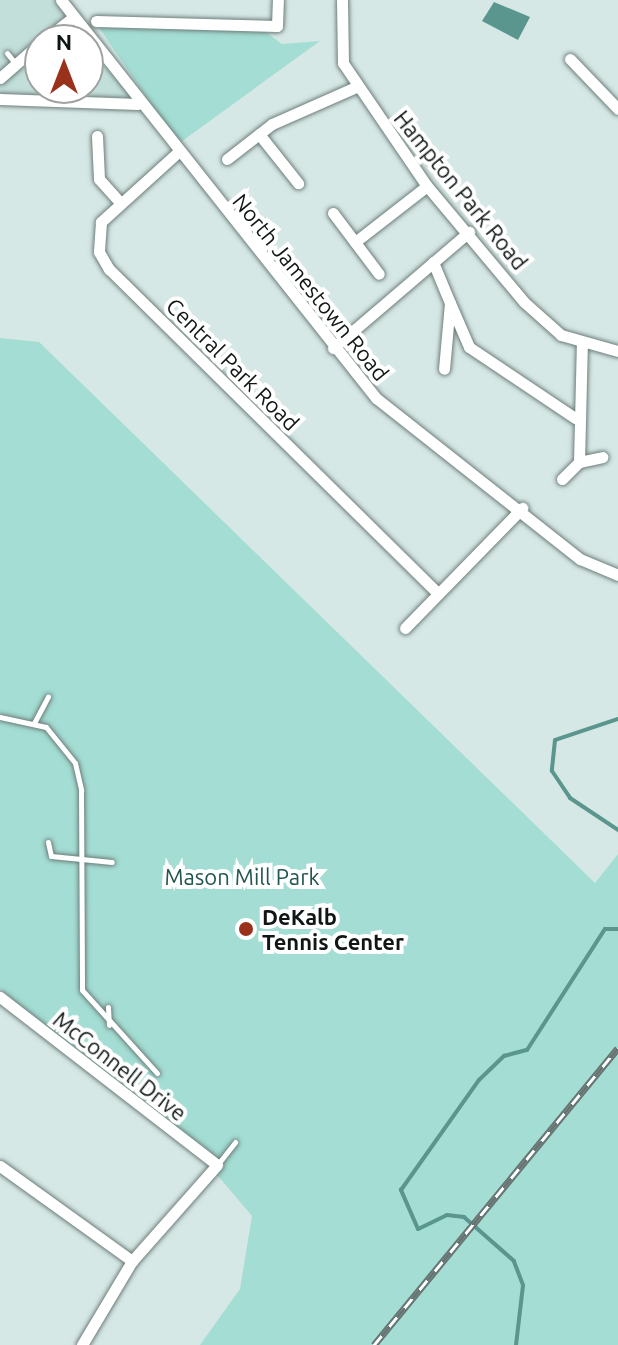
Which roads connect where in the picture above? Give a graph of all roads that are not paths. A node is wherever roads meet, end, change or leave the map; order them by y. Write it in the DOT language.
graph roads {
  1 [pos="61,0"];
  2 [pos="278,0"];
  3 [pos="342,0"];
  4 [pos="73,17"];
  5 [pos="96,21"];
  6 [pos="64,24"];
  7 [pos="7,53"];
  8 [pos="24,57"];
  9 [pos="570,59"];
  10 [pos="16,64"];
  11 [pos="0,78"];
  12 [pos="356,87"];
  13 [pos="0,99"];
  14 [pos="138,104"];
  15 [pos="618,109"];
  16 [pos="259,134"];
  17 [pos="97,136"];
  18 [pos="177,153"];
  19 [pos="227,159"];
  20 [pos="298,183"];
  21 [pos="427,186"];
  22 [pos="118,200"];
  23 [pos="333,213"];
  24 [pos="469,232"];
  25 [pos="355,242"];
  26 [pos="433,262"];
  27 [pos="379,274"];
  28 [pos="450,303"];
  29 [pos="582,343"];
  30 [pos="333,348"];
  31 [pos="618,351"];
  32 [pos="444,369"];
  33 [pos="575,418"];
  34 [pos="602,457"];
  35 [pos="579,462"];
  36 [pos="562,479"];
  37 [pos="522,508"];
  38 [pos="618,575"];
  39 [pos="438,593"];
  40 [pos="405,628"];
  41 [pos="48,697"];
  42 [pos="0,717"];
  43 [pos="34,723"];
  44 [pos="48,842"];
  45 [pos="82,862"];
  46 [pos="112,862"];
  47 [pos="0,997"];
  48 [pos="108,1007"];
  49 [pos="109,1025"];
  50 [pos="157,1073"];
  51 [pos="235,1142"];
  52 [pos="217,1165"];
  53 [pos="0,1166"];
  54 [pos="132,1261"];
  55 [pos="82,1345"];
  1 -- 4 [label="street, North Jamestown Road"];
  2 -- 5 [label="street"];
  3 -- 12 [label="street, Hampton Park Road"];
  4 -- 6 [label="street"];
  4 -- 14 [label="street, North Jamestown Road"];
  7 -- 10 [label="lane"];
  8 -- 10 [label="street"];
  9 -- 15 [label="street"];
  10 -- 11 [label="street"];
  12 -- 16 [label="street"];
  12 -- 21 [label="street, Hampton Park Road"];
  13 -- 14 [label="street"];
  14 -- 18 [label="street, North Jamestown Road"];
  16 -- 19 [label="street"];
  16 -- 20 [label="street"];
  17 -- 22 [label="street"];
  18 -- 22 [label="street, Central Park Road"];
  18 -- 30 [label="street, North Jamestown Road"];
  21 -- 24 [label="street, Hampton Park Road"];
  21 -- 25 [label="street"];
  22 -- 39 [label="street, Central Park Road"];
  23 -- 25 [label="street"];
  24 -- 26 [label="street"];
  24 -- 29 [label="street, Hampton Park Road"];
  25 -- 27 [label="street"];
  26 -- 28 [label="street"];
  26 -- 30 [label="street"];
  28 -- 32 [label="street"];
  28 -- 33 [label="street"];
  29 -- 31 [label="street, Hampton Park Road"];
  29 -- 33 [label="street"];
  30 -- 37 [label="street, North Jamestown Road"];
  33 -- 35 [label="street"];
  34 -- 35 [label="street"];
  35 -- 36 [label="street"];
  37 -- 38 [label="street, North Jamestown Road"];
  37 -- 39 [label="street"];
  39 -- 40 [label="street"];
  41 -- 43 [label="lane"];
  42 -- 43 [label="lane"];
  43 -- 45 [label="lane"];
  44 -- 45 [label="lane"];
  45 -- 46 [label="lane"];
  45 -- 49 [label="lane"];
  47 -- 52 [label="street, McConnell Drive"];
  48 -- 49 [label="lane"];
  49 -- 50 [label="lane"];
  51 -- 52 [label="lane"];
  52 -- 54 [label="street"];
  53 -- 54 [label="street"];
  54 -- 55 [label="street"];
}
